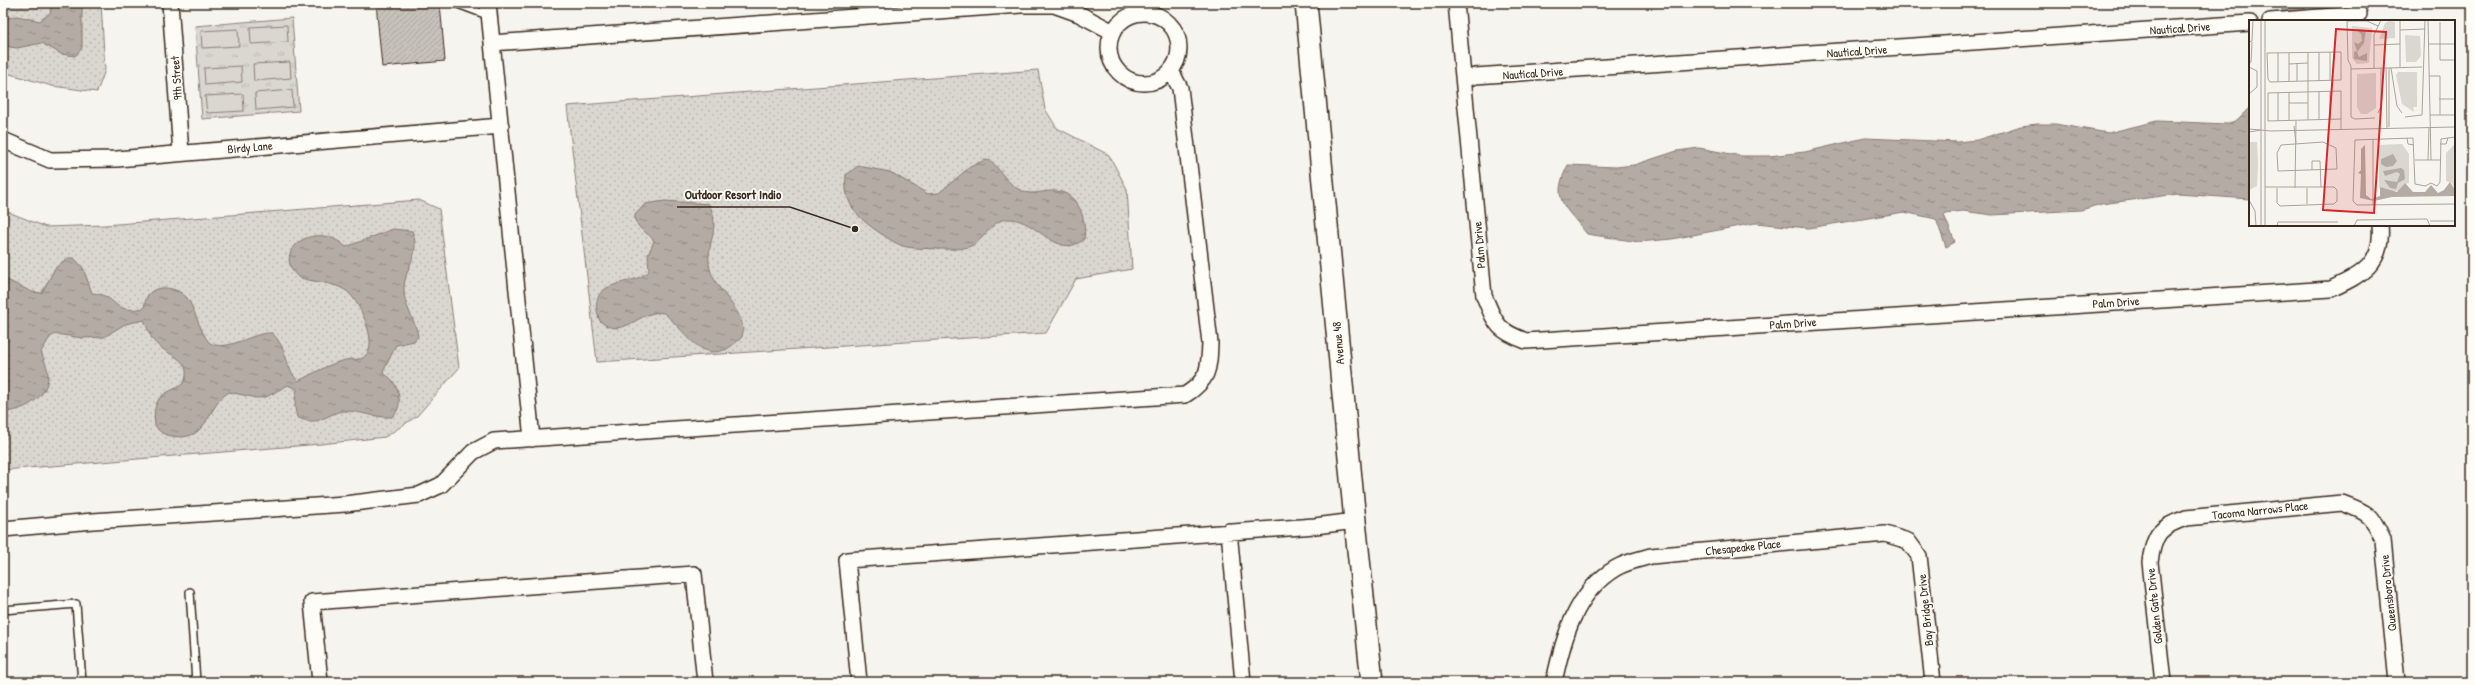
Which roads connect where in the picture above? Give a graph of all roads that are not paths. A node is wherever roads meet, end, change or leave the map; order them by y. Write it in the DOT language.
graph roads {
  1 [pos="170,3"];
  2 [pos="455,3"];
  3 [pos="1306,3"];
  4 [pos="1456,3"];
  5 [pos="489,10"];
  6 [pos="2359,13"];
  7 [pos="2286,20"];
  8 [pos="2249,23"];
  9 [pos="1113,32"];
  10 [pos="492,43"];
  11 [pos="1171,71"];
  12 [pos="1464,80"];
  13 [pos="501,126"];
  14 [pos="3,140"];
  15 [pos="181,153"];
  16 [pos="2380,226"];
  17 [pos="532,439"];
  18 [pos="2364,511"];
  19 [pos="1355,521"];
  20 [pos="3,530"];
  21 [pos="1229,531"];
  22 [pos="2158,532"];
  23 [pos="1908,541"];
  24 [pos="190,592"];
  25 [pos="3,610"];
  26 [pos="82,682"];
  27 [pos="196,682"];
  28 [pos="320,682"];
  29 [pos="705,682"];
  30 [pos="859,682"];
  31 [pos="1239,682"];
  32 [pos="1243,682"];
  33 [pos="1372,682"];
  34 [pos="1554,682"];
  35 [pos="1933,682"];
  36 [pos="2163,682"];
  37 [pos="2397,682"];
  1 -- 15 [label="street, 9th Street"];
  2 -- 5 [label="lane"];
  3 -- 19 [label="main road, Avenue 48"];
  4 -- 12 [label="street, Palm Drive"];
  5 -- 10 [label="street"];
  6 -- 7 [label="street"];
  8 -- 12 [label="street, Nautical Drive"];
  9 -- 10 [label="street"];
  9 -- 11 [label="street"];
  9 -- 11 [label="street"];
  10 -- 13 [label="street"];
  11 -- 17 [label="street"];
  12 -- 16 [label="street, Palm Drive"];
  13 -- 15 [label="street, Birdy Lane"];
  13 -- 17 [label="street"];
  14 -- 15 [label="street, Birdy Lane"];
  17 -- 20 [label="street"];
  18 -- 22 [label="street, Tacoma Narrows Place"];
  18 -- 37 [label="street, Queensboro Drive"];
  19 -- 21 [label="street"];
  19 -- 33 [label="main road, Avenue 48"];
  21 -- 30 [label="street"];
  21 -- 32 [label="street"];
  22 -- 36 [label="street, Golden Gate Drive"];
  23 -- 34 [label="street, Chesapeake Place"];
  23 -- 35 [label="street, Bay Bridge Drive"];
  24 -- 27 [label="lane"];
  25 -- 26 [label="lane"];
  28 -- 29 [label="street"];
  31 -- 32 [label="street"];
}
